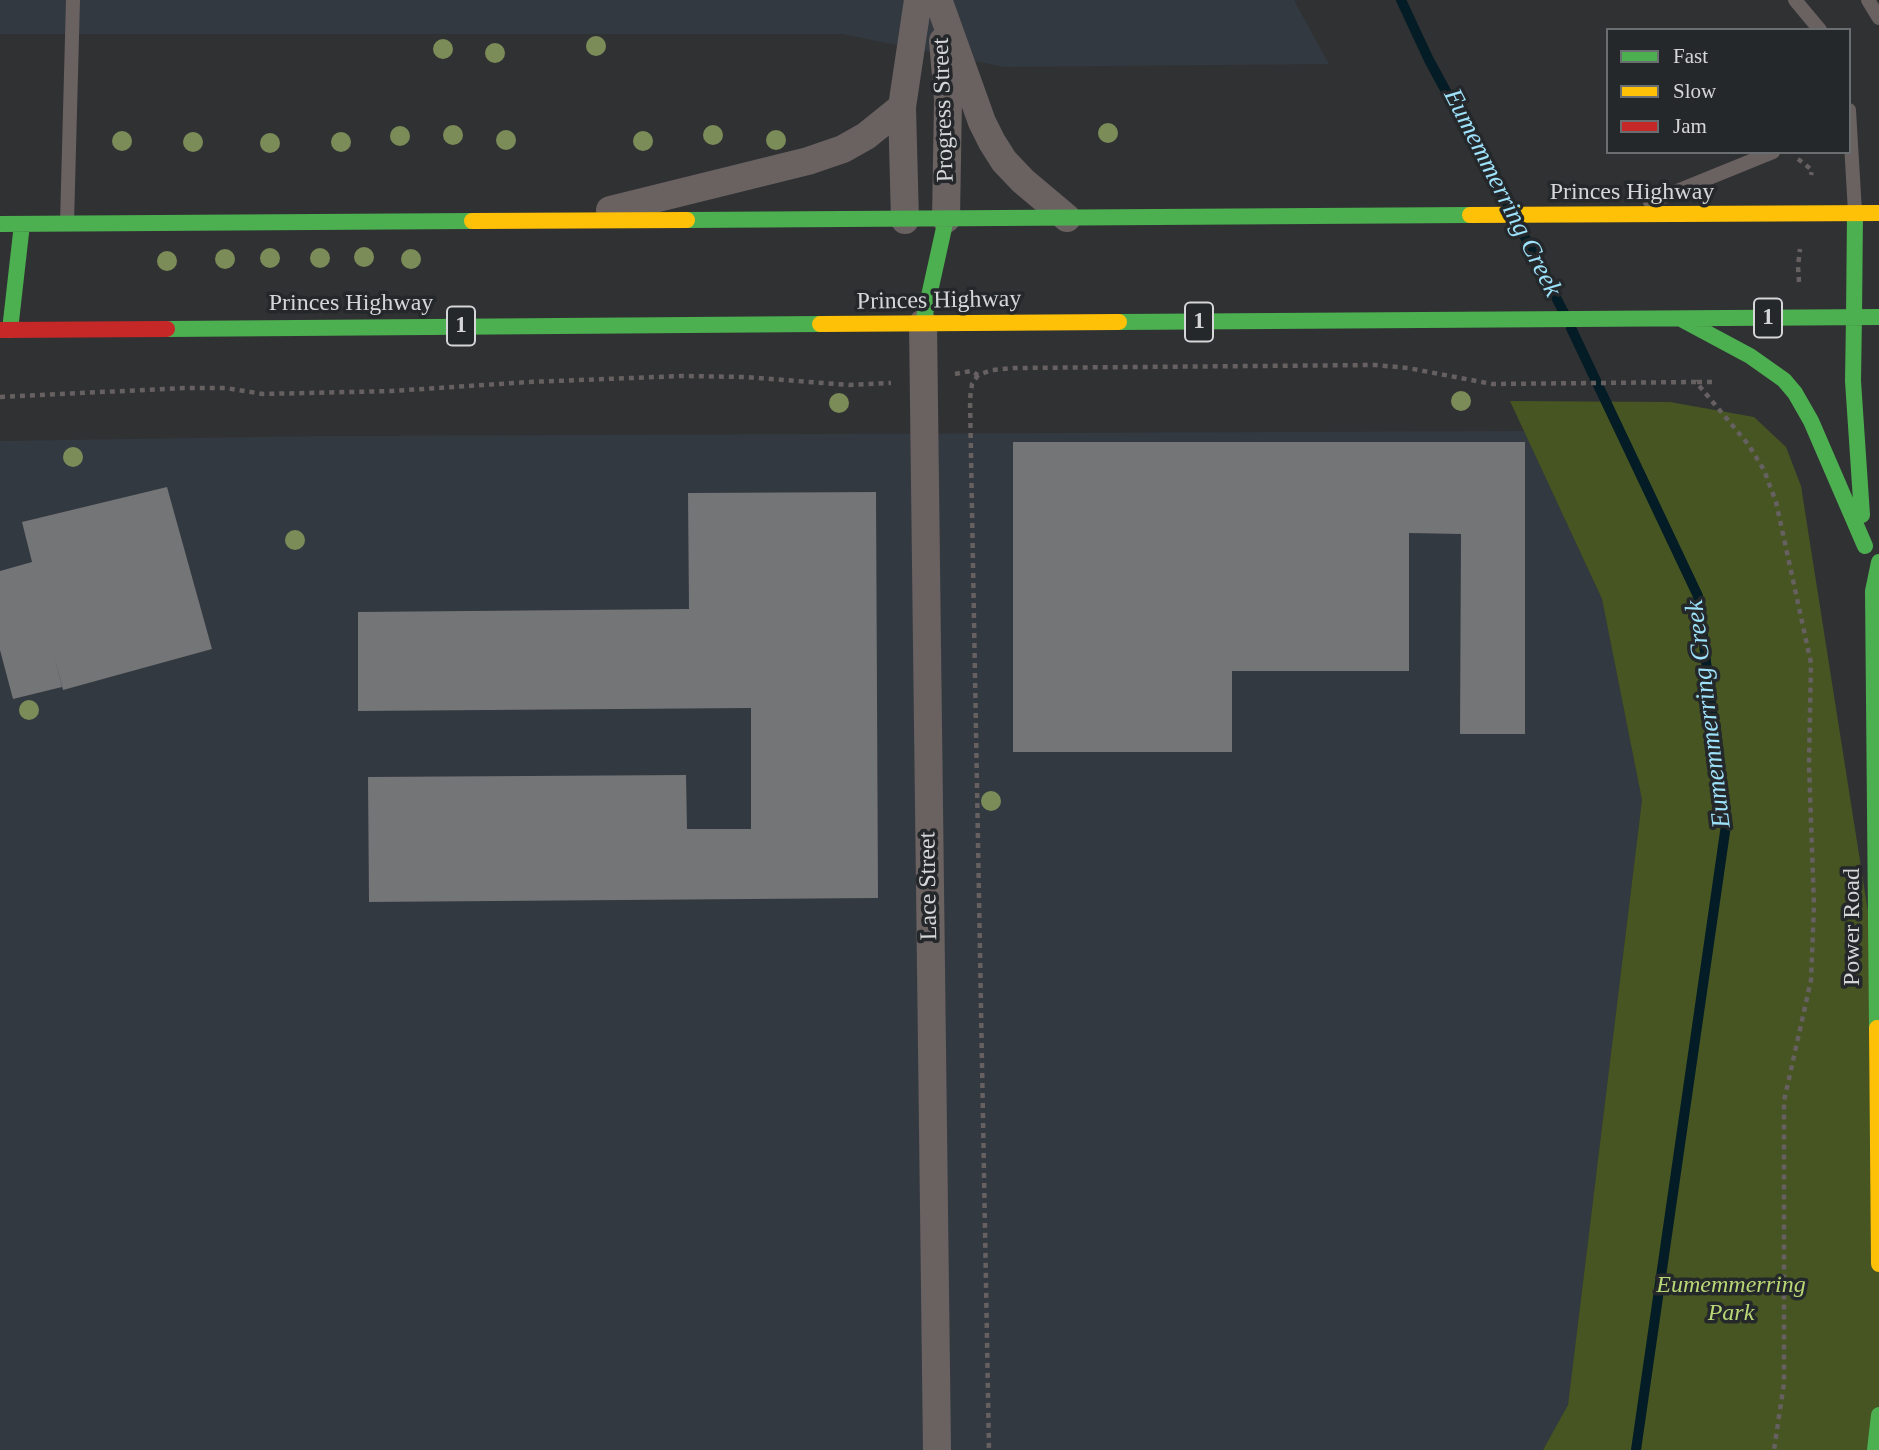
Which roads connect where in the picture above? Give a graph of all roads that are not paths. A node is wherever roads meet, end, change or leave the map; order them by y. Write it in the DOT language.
graph roads {
  1 [pos="73,0"];
  2 [pos="1795,0"];
  3 [pos="1868,0"];
  4 [pos="932,1"];
  5 [pos="1879,18"];
  6 [pos="1818,28"];
  7 [pos="902,107"];
  8 [pos="1851,145"];
  9 [pos="1768,154"];
  10 [pos="1879,213"];
  11 [pos="1855,214"];
  12 [pos="1616,216"];
  13 [pos="1067,218"];
  14 [pos="946,219"];
  15 [pos="570,220"];
  16 [pos="0,224"];
  17 [pos="22,224"];
  18 [pos="67,224"];
  19 [pos="906,226"];
  20 [pos="916,284"];
  21 [pos="1854,316"];
  22 [pos="1879,317"];
  23 [pos="1681,319"];
  24 [pos="923,323"];
  25 [pos="5,330"];
  26 [pos="1865,546"];
  27 [pos="1879,562"];
  28 [pos="1874,589"];
  29 [pos="1877,804"];
  30 [pos="1879,1264"];
  31 [pos="1879,1415"];
  32 [pos="937,1450"];
  33 [pos="1875,1450"];
  1 -- 18 [label="lane"];
  2 -- 6 [label="lane"];
  3 -- 5 [label="lane"];
  4 -- 7 [label="street, Progress Street"];
  4 -- 13 [label="street"];
  4 -- 14 [label="street, Progress Street"];
  7 -- 15 [label="street"];
  7 -- 19 [label="street, Progress Street"];
  8 -- 11 [label="lane"];
  9 -- 12 [label="lane"];
  10 -- 11 [label="main road, Princes Highway"];
  11 -- 12 [label="main road, Princes Highway"];
  11 -- 21 [label="main road, Power Road"];
  12 -- 13 [label="main road, Princes Highway"];
  13 -- 14 [label="main road, Princes Highway"];
  14 -- 19 [label="main road, Princes Highway"];
  14 -- 24 [label="main road"];
  15 -- 18 [label="main road, Princes Highway"];
  15 -- 19 [label="main road, Princes Highway"];
  16 -- 17 [label="main road, Princes Highway"];
  17 -- 18 [label="main road, Princes Highway"];
  17 -- 25 [label="main road"];
  20 -- 24 [label="main road"];
  21 -- 22 [label="main road, Princes Highway / 1"];
  21 -- 23 [label="main road, Princes Highway / 1"];
  21 -- 26 [label="main road, Power Road"];
  23 -- 24 [label="main road, Princes Highway / 1"];
  23 -- 26 [label="main road"];
  24 -- 25 [label="main road, Princes Highway / 1"];
  24 -- 32 [label="street, Lace Street"];
  26 -- 28 [label="main road, Power Road"];
  27 -- 28 [label="main road, Power Road"];
  28 -- 29 [label="main road, Power Road"];
  29 -- 30 [label="main road, Power Road"];
  31 -- 33 [label="main road"];
}
